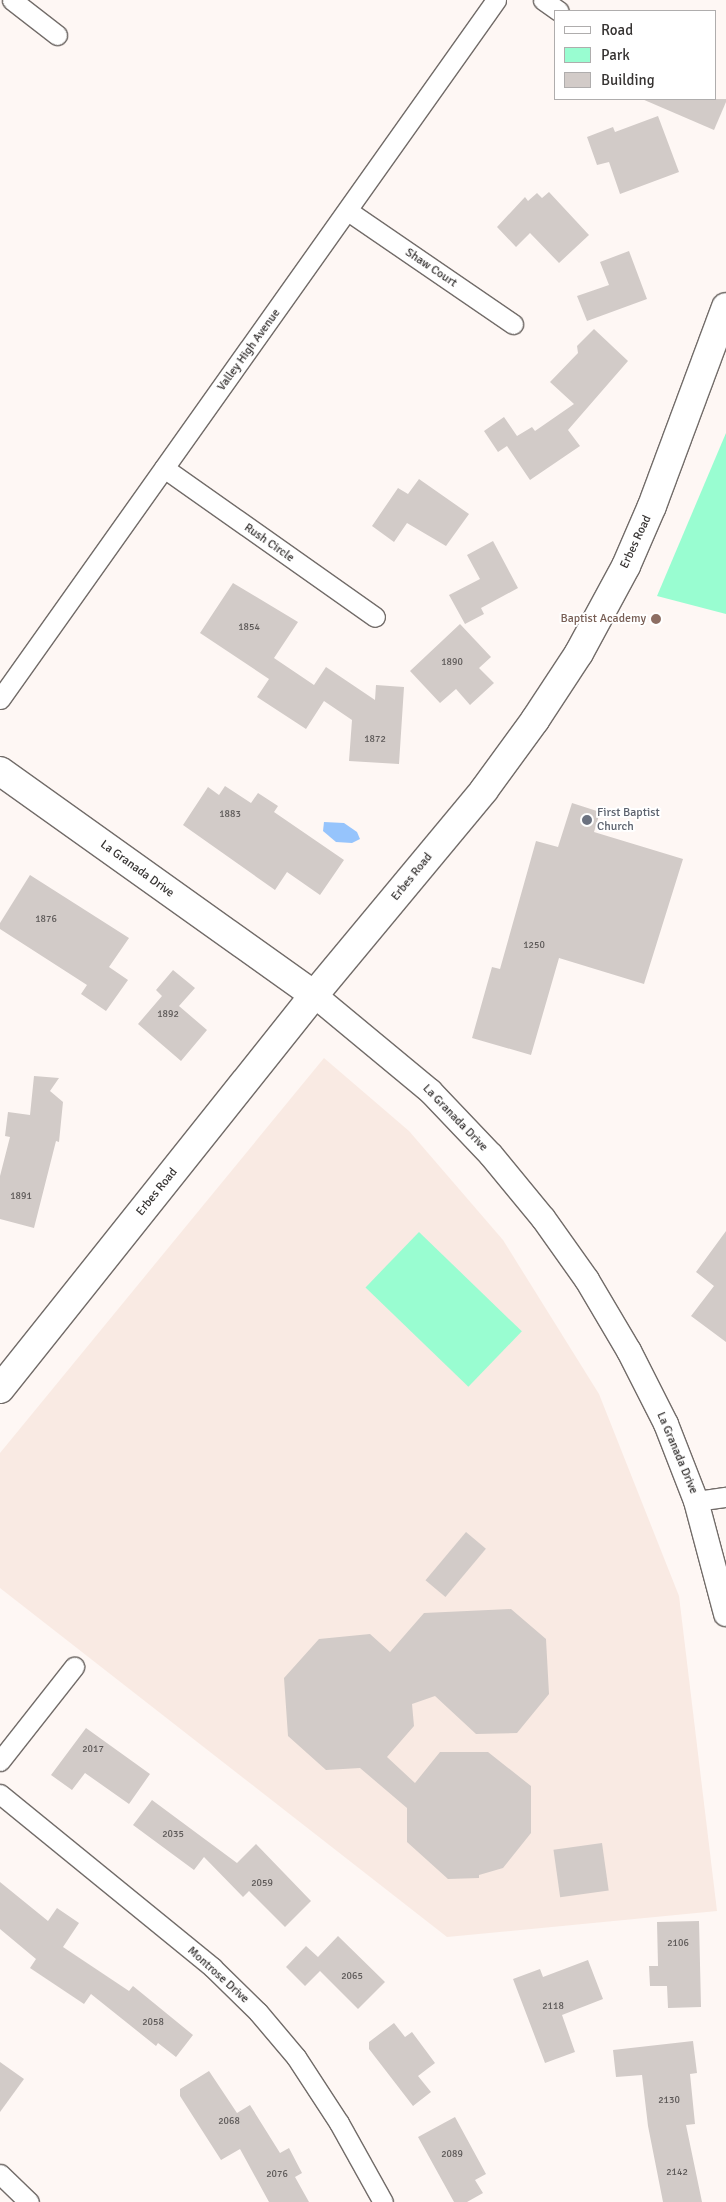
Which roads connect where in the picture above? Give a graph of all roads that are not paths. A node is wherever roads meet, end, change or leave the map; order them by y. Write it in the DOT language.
graph roads {
  1 [pos="12,0"];
  2 [pos="496,0"];
  3 [pos="543,0"];
  4 [pos="558,10"];
  5 [pos="57,35"];
  6 [pos="348,211"];
  7 [pos="726,307"];
  8 [pos="513,324"];
  9 [pos="164,468"];
  10 [pos="375,617"];
  11 [pos="0,699"];
  12 [pos="0,771"];
  13 [pos="314,995"];
  14 [pos="0,1389"];
  15 [pos="726,1497"];
  16 [pos="696,1500"];
  17 [pos="726,1614"];
  18 [pos="74,1667"];
  19 [pos="0,1761"];
  20 [pos="0,1794"];
  21 [pos="0,2174"];
  22 [pos="29,2202"];
  23 [pos="383,2202"];
  1 -- 5 [label="street"];
  2 -- 6 [label="street, Valley High Avenue"];
  3 -- 4 [label="street"];
  6 -- 8 [label="street, Shaw Court"];
  6 -- 9 [label="street, Valley High Avenue"];
  7 -- 13 [label="main road, Erbes Road"];
  9 -- 10 [label="street, Rush Circle"];
  9 -- 11 [label="street, Valley High Avenue"];
  12 -- 13 [label="main road, La Granada Drive"];
  13 -- 14 [label="main road, Erbes Road"];
  13 -- 16 [label="street, La Granada Drive"];
  15 -- 16 [label="street"];
  16 -- 17 [label="street, La Granada Drive"];
  18 -- 19 [label="street"];
  20 -- 23 [label="street, Montrose Drive"];
  21 -- 22 [label="street"];
}
